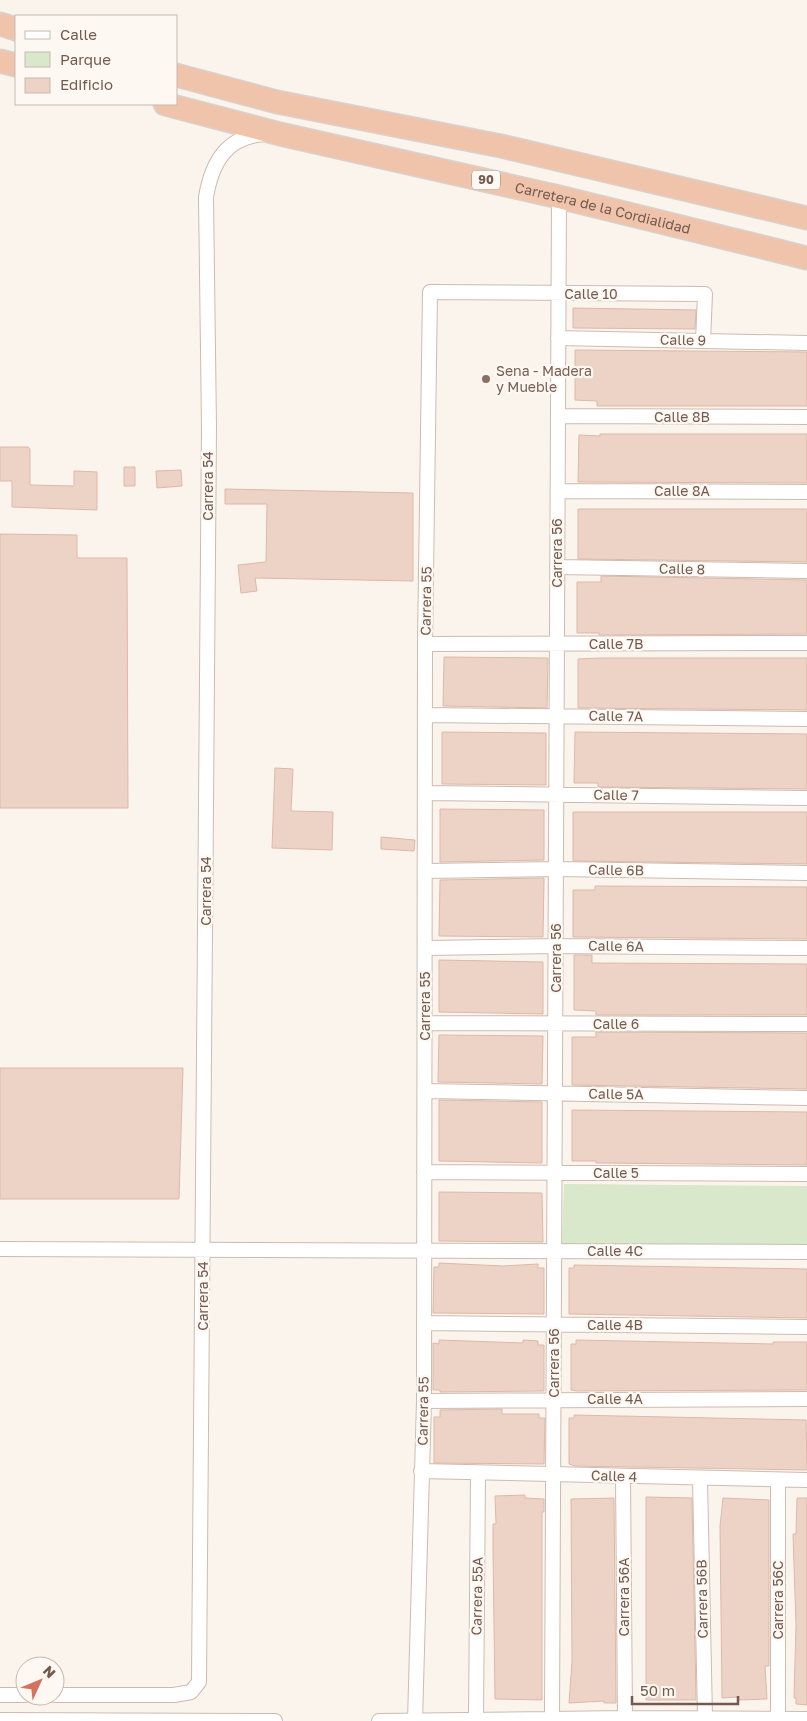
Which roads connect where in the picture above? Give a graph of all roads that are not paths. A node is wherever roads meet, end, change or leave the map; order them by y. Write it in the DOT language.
graph roads {
  1 [pos="0,24"];
  2 [pos="15,29"];
  3 [pos="0,61"];
  4 [pos="15,66"];
  5 [pos="178,76"];
  6 [pos="169,105"];
  7 [pos="280,134"];
  8 [pos="559,197"];
  9 [pos="807,218"];
  10 [pos="807,258"];
  11 [pos="430,292"];
  12 [pos="559,294"];
  13 [pos="558,338"];
  14 [pos="703,340"];
  15 [pos="807,343"];
  16 [pos="558,416"];
  17 [pos="807,417"];
  18 [pos="558,491"];
  19 [pos="807,492"];
  20 [pos="557,567"];
  21 [pos="807,571"];
  22 [pos="807,643"];
  23 [pos="426,644"];
  24 [pos="557,644"];
  25 [pos="425,715"];
  26 [pos="557,715"];
  27 [pos="807,719"];
  28 [pos="425,793"];
  29 [pos="556,794"];
  30 [pos="807,798"];
  31 [pos="556,869"];
  32 [pos="425,871"];
  33 [pos="807,873"];
  34 [pos="556,946"];
  35 [pos="425,948"];
  36 [pos="807,948"];
  37 [pos="426,1023"];
  38 [pos="555,1024"];
  39 [pos="807,1024"];
  40 [pos="425,1091"];
  41 [pos="555,1092"];
  42 [pos="807,1098"];
  43 [pos="424,1172"];
  44 [pos="555,1173"];
  45 [pos="807,1174"];
  46 [pos="0,1248"];
  47 [pos="203,1249"];
  48 [pos="424,1250"];
  49 [pos="554,1251"];
  50 [pos="807,1252"];
  51 [pos="424,1323"];
  52 [pos="554,1325"];
  53 [pos="807,1327"];
  54 [pos="554,1399"];
  55 [pos="807,1399"];
  56 [pos="424,1402"];
  57 [pos="421,1471"];
  58 [pos="478,1472"];
  59 [pos="553,1474"];
  60 [pos="623,1476"];
  61 [pos="700,1479"];
  62 [pos="807,1480"];
  63 [pos="778,1481"];
  64 [pos="0,1695"];
  65 [pos="15,1695"];
  66 [pos="65,1695"];
  67 [pos="625,1718"];
  68 [pos="705,1718"];
  69 [pos="778,1719"];
  70 [pos="807,1719"];
  71 [pos="0,1720"];
  72 [pos="53,1720"];
  73 [pos="476,1720"];
  74 [pos="552,1720"];
  75 [pos="567,1720"];
  76 [pos="275,1721"];
  77 [pos="379,1721"];
  78 [pos="415,1721"];
  1 -- 2 [label="highway"];
  3 -- 4 [label="highway"];
  5 -- 9 [label="highway"];
  6 -- 7 [label="highway, Carretera de la Cordialidad / 90"];
  7 -- 8 [label="highway, Carretera de la Cordialidad / 90"];
  7 -- 47 [label="street, Carrera 54"];
  8 -- 10 [label="highway, Carretera de la Cordialidad / 90"];
  8 -- 12 [label="street, Carrera 56"];
  11 -- 12 [label="street, Calle 10"];
  11 -- 23 [label="street, Carrera 55"];
  12 -- 13 [label="street, Carrera 56"];
  12 -- 14 [label="street, Calle 10"];
  13 -- 14 [label="street, Calle 9"];
  13 -- 16 [label="street, Carrera 56"];
  14 -- 15 [label="street, Calle 9"];
  16 -- 17 [label="street, Calle 8B"];
  16 -- 18 [label="street, Carrera 56"];
  18 -- 19 [label="street, Calle 8A"];
  18 -- 20 [label="street, Carrera 56"];
  20 -- 21 [label="street, Calle 8"];
  20 -- 24 [label="street, Carrera 56"];
  22 -- 24 [label="street, Calle 7B"];
  23 -- 24 [label="street, Calle 7B"];
  23 -- 25 [label="street, Carrera 55"];
  24 -- 26 [label="street, Carrera 56"];
  25 -- 26 [label="street, Calle 7A"];
  25 -- 28 [label="street, Carrera 55"];
  26 -- 27 [label="street, Calle 7A"];
  26 -- 29 [label="street, Carrera 56"];
  28 -- 29 [label="street, Calle 7"];
  28 -- 32 [label="street, Carrera 55"];
  29 -- 30 [label="street, Calle 7"];
  29 -- 31 [label="street, Carrera 56"];
  31 -- 32 [label="street, Calle 6B"];
  31 -- 33 [label="street, Calle 6B"];
  31 -- 34 [label="street, Carrera 56"];
  32 -- 35 [label="street, Carrera 55"];
  34 -- 35 [label="street, Calle 6A"];
  34 -- 36 [label="street, Calle 6A"];
  34 -- 38 [label="street, Carrera 56"];
  35 -- 37 [label="street, Carrera 55"];
  37 -- 38 [label="street, Calle 6"];
  37 -- 40 [label="street, Carrera 55"];
  38 -- 39 [label="street, Calle 6"];
  38 -- 41 [label="street, Carrera 56"];
  40 -- 41 [label="street, Calle 5A"];
  40 -- 43 [label="street, Carrera 55"];
  41 -- 42 [label="street, Calle 5A"];
  41 -- 44 [label="street, Carrera 56"];
  43 -- 44 [label="street, Calle 5"];
  43 -- 48 [label="street, Carrera 55"];
  44 -- 45 [label="street, Calle 5"];
  44 -- 49 [label="street, Carrera 56"];
  46 -- 47 [label="street, Calle 4C"];
  47 -- 48 [label="street, Calle 4C"];
  47 -- 66 [label="street, Carrera 54"];
  48 -- 49 [label="street, Calle 4C"];
  48 -- 51 [label="street, Carrera 55"];
  49 -- 50 [label="street, Calle 4C"];
  49 -- 52 [label="street, Carrera 56"];
  51 -- 52 [label="street, Calle 4B"];
  51 -- 56 [label="street, Carrera 55"];
  52 -- 53 [label="street, Calle 4B"];
  52 -- 54 [label="street, Carrera 56"];
  54 -- 55 [label="street, Calle 4A"];
  54 -- 56 [label="street, Calle 4A"];
  54 -- 59 [label="street, Carrera 56"];
  56 -- 57 [label="street, Carrera 55"];
  57 -- 58 [label="street, Calle 4"];
  57 -- 78 [label="street, Carrera 55"];
  58 -- 59 [label="street, Calle 4"];
  58 -- 73 [label="street, Carrera 55A"];
  59 -- 60 [label="street, Calle 4"];
  59 -- 74 [label="street, Carrera 56"];
  60 -- 61 [label="street, Calle 4"];
  60 -- 67 [label="street, Carrera 56A"];
  61 -- 63 [label="street, Calle 4"];
  61 -- 68 [label="street, Carrera 56B"];
  62 -- 63 [label="street, Calle 4"];
  63 -- 69 [label="street, Carrera 56C"];
  64 -- 65 [label="street"];
  67 -- 68 [label="street"];
  67 -- 75 [label="street"];
  68 -- 69 [label="street"];
  69 -- 70 [label="street"];
  71 -- 72 [label="street"];
  72 -- 76 [label="street"];
  73 -- 74 [label="street"];
  73 -- 78 [label="street"];
  74 -- 75 [label="street"];
  77 -- 78 [label="street"];
}
